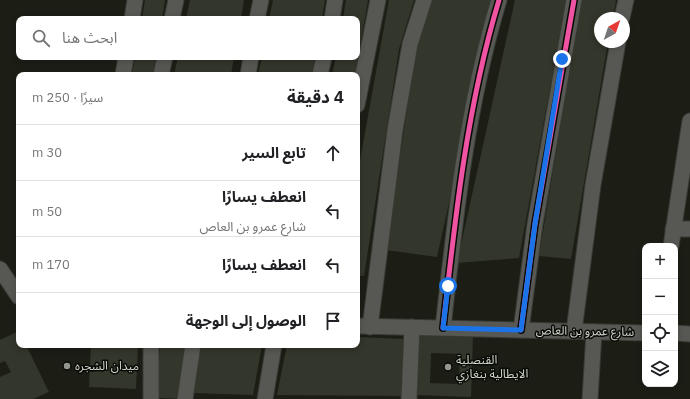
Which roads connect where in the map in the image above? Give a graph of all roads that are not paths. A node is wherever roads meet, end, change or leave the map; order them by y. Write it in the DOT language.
graph roads {
  1 [pos="135,0"];
  2 [pos="176,0"];
  3 [pos="261,0"];
  4 [pos="335,0"];
  5 [pos="378,0"];
  6 [pos="424,0"];
  7 [pos="499,0"];
  8 [pos="574,0"];
  9 [pos="626,0"];
  10 [pos="623,12"];
  11 [pos="132,16"];
  12 [pos="173,16"];
  13 [pos="258,16"];
  14 [pos="332,16"];
  15 [pos="617,48"];
  16 [pos="126,60"];
  17 [pos="164,60"];
  18 [pos="250,60"];
  19 [pos="323,60"];
  20 [pos="124,72"];
  21 [pos="162,72"];
  22 [pos="248,72"];
  23 [pos="321,72"];
  24 [pos="360,90"];
  25 [pos="690,121"];
  26 [pos="673,229"];
  27 [pos="690,229"];
  28 [pos="671,243"];
  29 [pos="0,269"];
  30 [pos="16,293"];
  31 [pos="364,326"];
  32 [pos="412,327"];
  33 [pos="443,328"];
  34 [pos="521,330"];
  35 [pos="574,331"];
  36 [pos="594,332"];
  37 [pos="642,332"];
  38 [pos="678,333"];
  39 [pos="690,334"];
  40 [pos="151,348"];
  41 [pos="193,348"];
  42 [pos="274,348"];
  43 [pos="151,399"];
  44 [pos="185,399"];
  45 [pos="265,399"];
  46 [pos="410,399"];
  47 [pos="590,399"];
  1 -- 11 [label="street"];
  2 -- 12 [label="street"];
  3 -- 13 [label="street"];
  4 -- 14 [label="street"];
  5 -- 24 [label="street"];
  6 -- 31 [label="street"];
  7 -- 33 [label="street"];
  8 -- 34 [label="street"];
  9 -- 10 [label="street"];
  15 -- 35 [label="street"];
  16 -- 20 [label="street"];
  17 -- 21 [label="street"];
  18 -- 22 [label="street"];
  19 -- 23 [label="street"];
  25 -- 26 [label="street"];
  26 -- 27 [label="street"];
  26 -- 28 [label="street"];
  29 -- 30 [label="street"];
  31 -- 32 [label="street, شارع عمرو بن العاص"];
  32 -- 33 [label="street, شارع عمرو بن العاص"];
  32 -- 46 [label="street"];
  33 -- 34 [label="street, شارع عمرو بن العاص"];
  34 -- 35 [label="street, شارع عمرو بن العاص"];
  35 -- 36 [label="street, شارع عمرو بن العاص"];
  36 -- 37 [label="street, شارع عمرو بن العاص"];
  36 -- 47 [label="street"];
  38 -- 39 [label="street"];
  40 -- 43 [label="street"];
  41 -- 44 [label="street"];
  42 -- 45 [label="street"];
}
